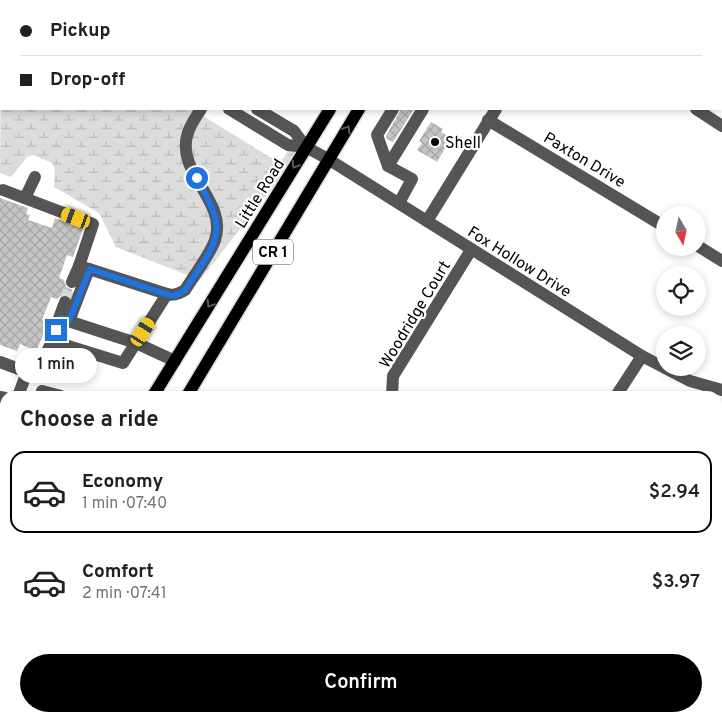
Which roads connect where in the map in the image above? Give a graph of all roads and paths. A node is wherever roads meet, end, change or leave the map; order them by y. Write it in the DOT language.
graph roads {
  1 [pos="200,110"];
  2 [pos="232,110"];
  3 [pos="259,110"];
  4 [pos="329,110"];
  5 [pos="358,110"];
  6 [pos="390,110"];
  7 [pos="422,110"];
  8 [pos="698,110"];
  9 [pos="492,114"];
  10 [pos="722,126"];
  11 [pos="306,147"];
  12 [pos="328,159"];
  13 [pos="388,166"];
  14 [pos="35,177"];
  15 [pos="3,190"];
  16 [pos="25,198"];
  17 [pos="398,203"];
  18 [pos="427,220"];
  19 [pos="656,221"];
  20 [pos="471,250"];
  21 [pos="706,251"];
  22 [pos="722,261"];
  23 [pos="84,267"];
  24 [pos="72,282"];
  25 [pos="167,294"];
  26 [pos="65,302"];
  27 [pos="63,319"];
  28 [pos="52,341"];
  29 [pos="136,343"];
  30 [pos="642,356"];
  31 [pos="174,361"];
  32 [pos="0,362"];
  33 [pos="27,372"];
  34 [pos="722,390"];
  35 [pos="20,391"];
  36 [pos="156,391"];
  37 [pos="191,391"];
  38 [pos="392,391"];
  39 [pos="619,391"];
  1 -- 25 [label="street"];
  2 -- 11 [label="street"];
  3 -- 11 [label="street"];
  4 -- 11 [label="main road, Little Road / CR 1"];
  12 -- 5 [label="main road, CR 1, one-way"];
  6 -- 13 [label="street"];
  7 -- 13 [label="street"];
  8 -- 10 [label="street"];
  9 -- 18 [label="street"];
  9 -- 19 [label="street, Paxton Drive"];
  11 -- 12 [label="street, Fox Hollow Drive"];
  11 -- 31 [label="main road, Little Road / CR 1, one-way"];
  12 -- 17 [label="street, Fox Hollow Drive"];
  12 -- 37 [label="main road, CR 1"];
  13 -- 17 [label="street"];
  14 -- 16 [label="street"];
  15 -- 16 [label="street"];
  16 -- 23 [label="street"];
  17 -- 18 [label="street, Fox Hollow Drive"];
  18 -- 20 [label="street, Fox Hollow Drive"];
  20 -- 30 [label="street, Fox Hollow Drive"];
  20 -- 38 [label="street, Woodridge Court"];
  21 -- 22 [label="street"];
  23 -- 24 [label="street"];
  23 -- 25 [label="street"];
  23 -- 27 [label="street"];
  25 -- 29 [label="street"];
  26 -- 27 [label="street"];
  27 -- 28 [label="street"];
  27 -- 29 [label="street"];
  28 -- 29 [label="street"];
  28 -- 33 [label="street"];
  29 -- 31 [label="street"];
  30 -- 34 [label="street, Fox Hollow Drive"];
  30 -- 39 [label="street"];
  31 -- 36 [label="main road, Little Road / CR 1"];
  32 -- 33 [label="street"];
  33 -- 35 [label="street"];
}
